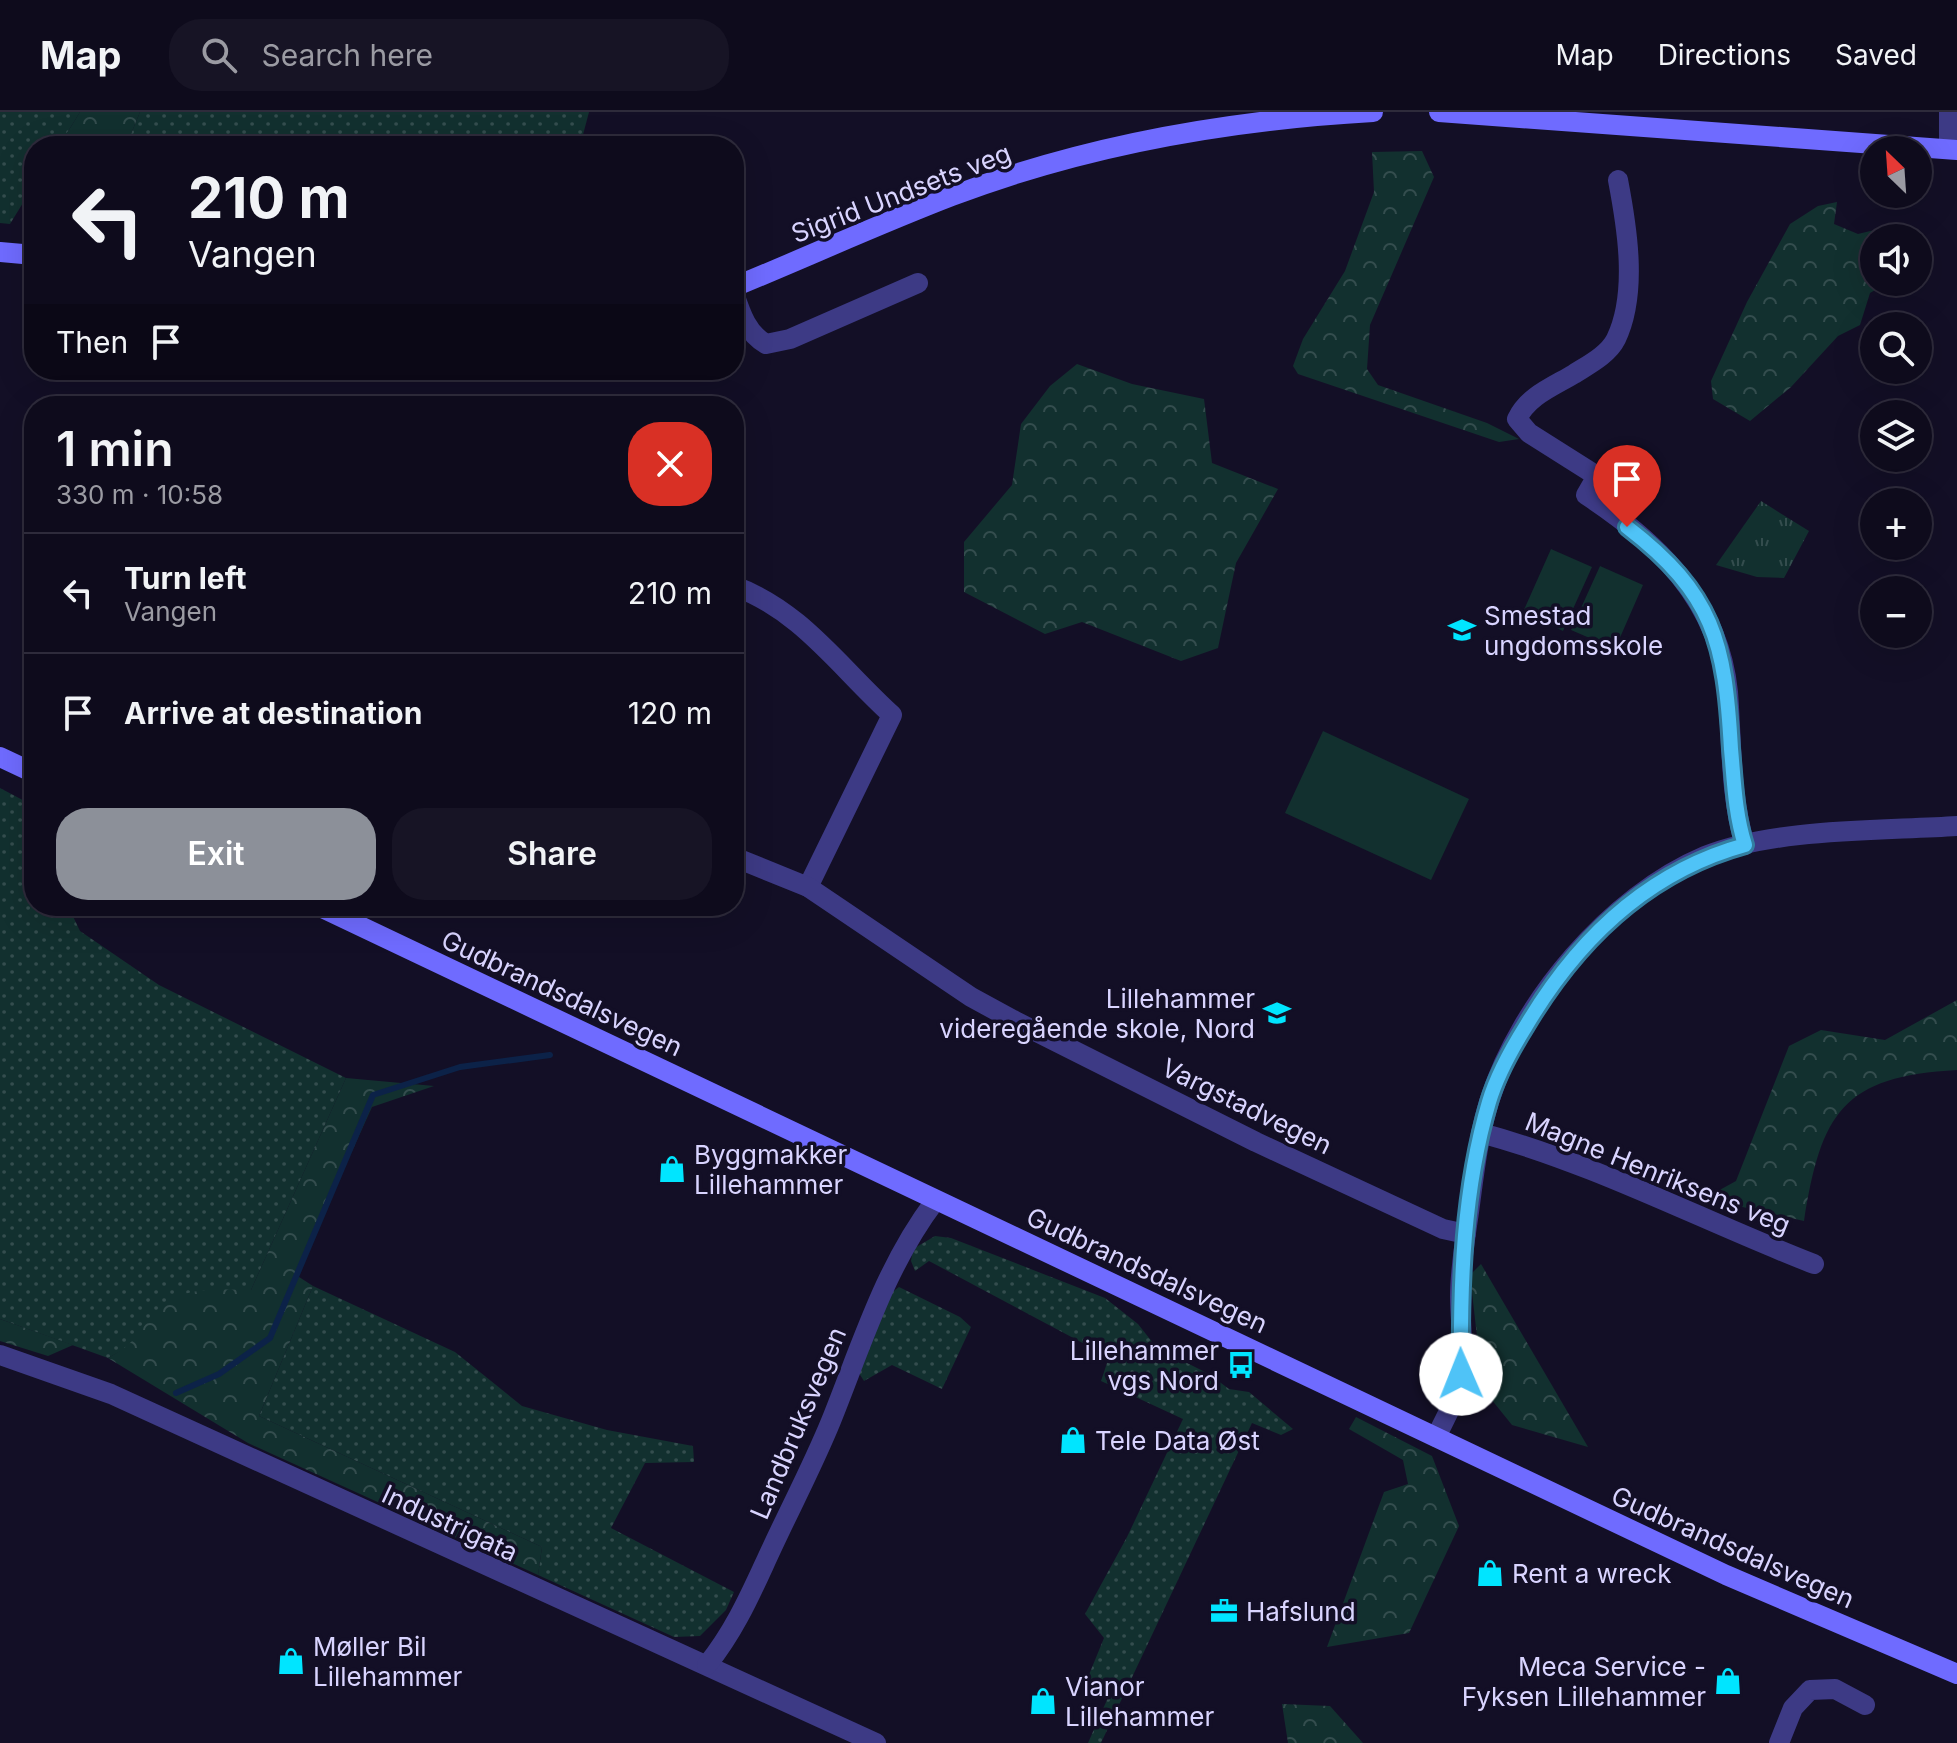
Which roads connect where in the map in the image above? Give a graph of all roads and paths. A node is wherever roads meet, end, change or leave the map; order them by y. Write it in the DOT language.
graph roads {
  1 [pos="1373,112"];
  2 [pos="1439,112"];
  3 [pos="1949,112"];
  4 [pos="1335,113"];
  5 [pos="1953,149"];
  6 [pos="1618,180"];
  7 [pos="0,252"];
  8 [pos="24,254"];
  9 [pos="744,283"];
  10 [pos="918,283"];
  11 [pos="744,318"];
  12 [pos="744,589"];
  13 [pos="0,757"];
  14 [pos="24,768"];
  15 [pos="1957,826"];
  16 [pos="1745,845"];
  17 [pos="744,861"];
  18 [pos="808,887"];
  19 [pos="339,916"];
  20 [pos="1481,1133"];
  21 [pos="935,1201"];
  22 [pos="1466,1234"];
  23 [pos="1814,1264"];
  24 [pos="0,1355"];
  25 [pos="1436,1437"];
  26 [pos="707,1665"];
  27 [pos="1957,1674"];
  28 [pos="1865,1705"];
  29 [pos="876,1743"];
  30 [pos="1779,1743"];
  1 -- 4 [label="main road, Sigrid Undsets veg"];
  2 -- 5 [label="main road"];
  3 -- 5 [label="street"];
  4 -- 9 [label="main road, Sigrid Undsets veg"];
  6 -- 16 [label="street"];
  7 -- 8 [label="main road"];
  10 -- 11 [label="street"];
  12 -- 18 [label="street"];
  13 -- 14 [label="main road"];
  15 -- 16 [label="street"];
  16 -- 20 [label="street"];
  17 -- 18 [label="street, Vargstadvegen"];
  18 -- 22 [label="street, Vargstadvegen"];
  19 -- 21 [label="main road, Gudbrandsdalsvegen"];
  20 -- 22 [label="street"];
  20 -- 23 [label="street, Magne Henriksens veg"];
  21 -- 25 [label="main road, Gudbrandsdalsvegen"];
  21 -- 26 [label="street, Landbruksvegen"];
  22 -- 25 [label="street"];
  24 -- 26 [label="street, Industrigata"];
  25 -- 27 [label="main road, Gudbrandsdalsvegen"];
  26 -- 29 [label="street, Industrigata"];
  28 -- 30 [label="street"];
}
